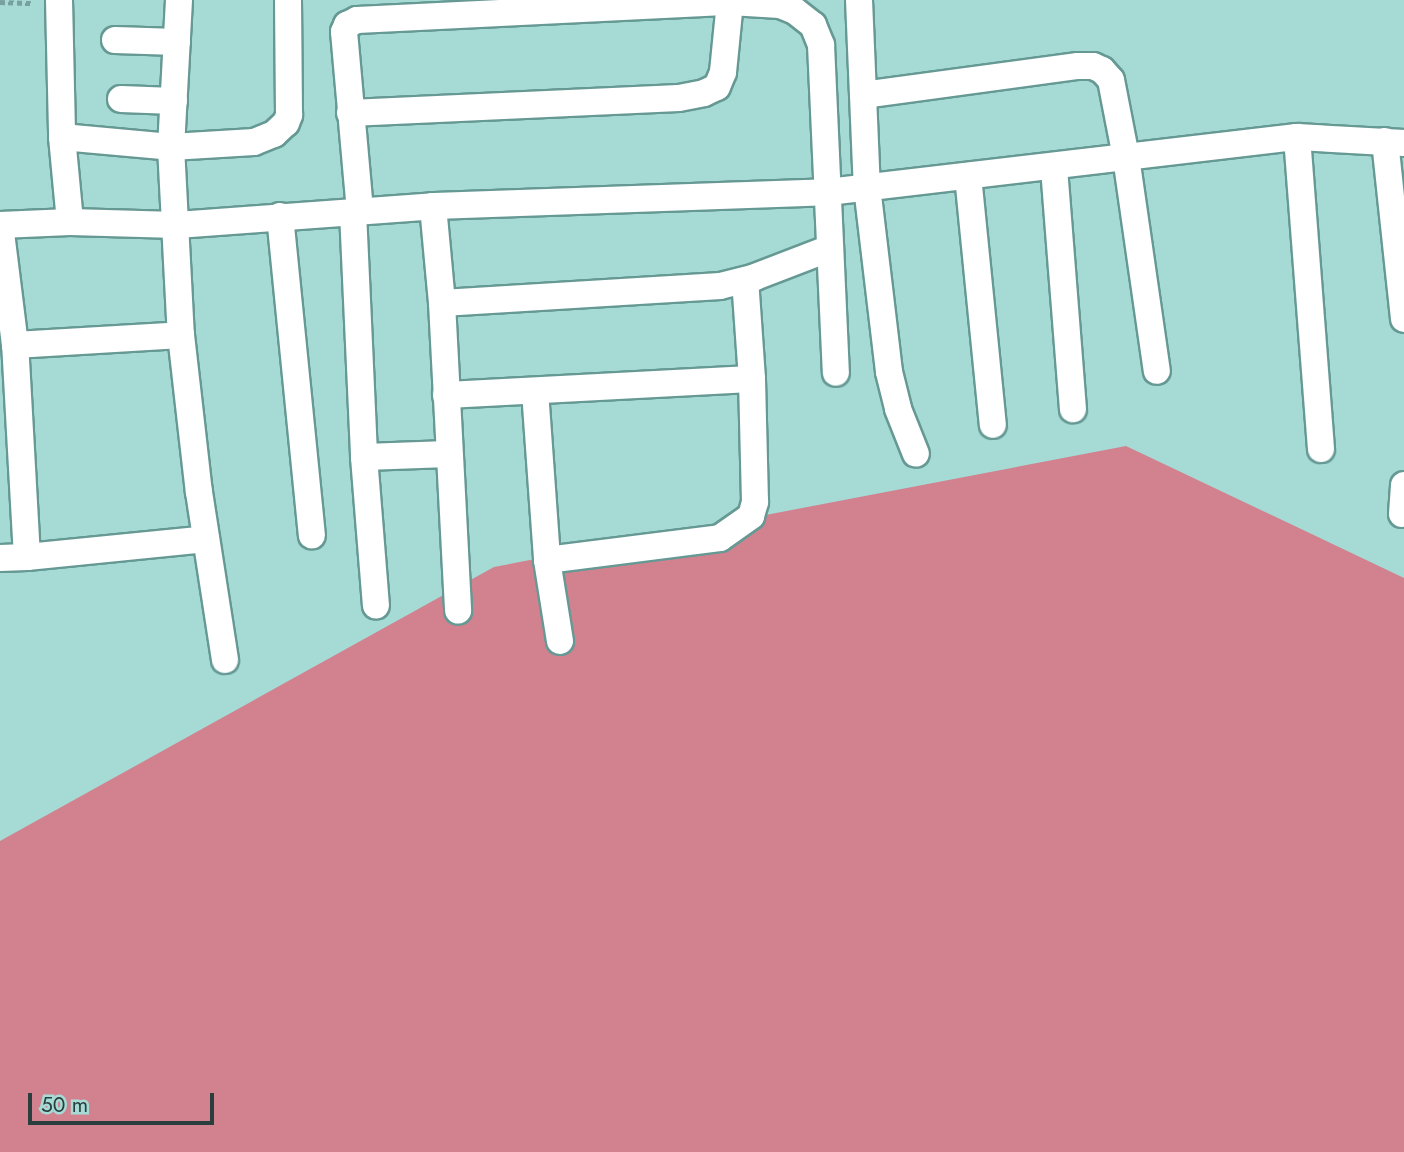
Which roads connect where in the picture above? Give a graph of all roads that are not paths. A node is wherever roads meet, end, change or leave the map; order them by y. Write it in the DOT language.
graph roads {
  1 [pos="179,0"];
  2 [pos="288,0"];
  3 [pos="859,0"];
  4 [pos="59,2"];
  5 [pos="730,2"];
  6 [pos="524,6"];
  7 [pos="115,40"];
  8 [pos="177,42"];
  9 [pos="863,95"];
  10 [pos="121,99"];
  11 [pos="174,101"];
  12 [pos="350,113"];
  13 [pos="62,137"];
  14 [pos="1297,137"];
  15 [pos="1394,142"];
  16 [pos="171,147"];
  17 [pos="1126,156"];
  18 [pos="1054,167"];
  19 [pos="968,176"];
  20 [pos="867,187"];
  21 [pos="828,192"];
  22 [pos="433,206"];
  23 [pos="351,212"];
  24 [pos="291,215"];
  25 [pos="70,222"];
  26 [pos="0,225"];
  27 [pos="177,225"];
  28 [pos="830,247"];
  29 [pos="1400,248"];
  30 [pos="745,280"];
  31 [pos="442,303"];
  32 [pos="1404,319"];
  33 [pos="181,335"];
  34 [pos="15,345"];
  35 [pos="1157,370"];
  36 [pos="836,373"];
  37 [pos="752,379"];
  38 [pos="535,391"];
  39 [pos="446,395"];
  40 [pos="1073,409"];
  41 [pos="993,425"];
  42 [pos="1321,449"];
  43 [pos="450,454"];
  44 [pos="916,454"];
  45 [pos="364,457"];
  46 [pos="1404,485"];
  47 [pos="1402,514"];
  48 [pos="312,535"];
  49 [pos="206,539"];
  50 [pos="27,557"];
  51 [pos="0,558"];
  52 [pos="547,560"];
  53 [pos="376,606"];
  54 [pos="458,611"];
  55 [pos="560,641"];
  56 [pos="225,660"];
  1 -- 8 [label="street"];
  2 -- 16 [label="street"];
  3 -- 9 [label="street"];
  4 -- 13 [label="street"];
  5 -- 6 [label="street"];
  5 -- 12 [label="street"];
  5 -- 21 [label="street"];
  6 -- 12 [label="street"];
  7 -- 8 [label="street"];
  8 -- 11 [label="street"];
  9 -- 17 [label="street"];
  9 -- 20 [label="street"];
  10 -- 11 [label="street"];
  11 -- 16 [label="street"];
  12 -- 23 [label="street"];
  13 -- 16 [label="street"];
  13 -- 25 [label="street"];
  14 -- 15 [label="street"];
  14 -- 17 [label="street"];
  14 -- 42 [label="street"];
  15 -- 29 [label="street"];
  16 -- 27 [label="street"];
  17 -- 18 [label="street"];
  17 -- 35 [label="street"];
  18 -- 19 [label="street"];
  18 -- 40 [label="street"];
  19 -- 20 [label="street"];
  19 -- 41 [label="street"];
  20 -- 21 [label="street"];
  20 -- 44 [label="street"];
  21 -- 22 [label="street"];
  21 -- 28 [label="street"];
  22 -- 23 [label="street"];
  22 -- 31 [label="street"];
  23 -- 24 [label="street"];
  23 -- 45 [label="street"];
  24 -- 27 [label="street"];
  24 -- 48 [label="street"];
  25 -- 26 [label="street"];
  25 -- 27 [label="street"];
  26 -- 34 [label="street"];
  27 -- 33 [label="street"];
  28 -- 30 [label="street"];
  28 -- 36 [label="street"];
  29 -- 32 [label="street"];
  30 -- 31 [label="street"];
  30 -- 37 [label="street"];
  31 -- 39 [label="street"];
  33 -- 34 [label="street"];
  33 -- 49 [label="street"];
  34 -- 50 [label="street"];
  37 -- 38 [label="street"];
  37 -- 52 [label="street"];
  38 -- 39 [label="street"];
  38 -- 52 [label="street"];
  39 -- 43 [label="street"];
  43 -- 45 [label="street"];
  43 -- 54 [label="street"];
  45 -- 53 [label="street"];
  46 -- 47 [label="street"];
  49 -- 50 [label="street"];
  49 -- 56 [label="street"];
  50 -- 51 [label="street"];
  52 -- 55 [label="street"];
}
